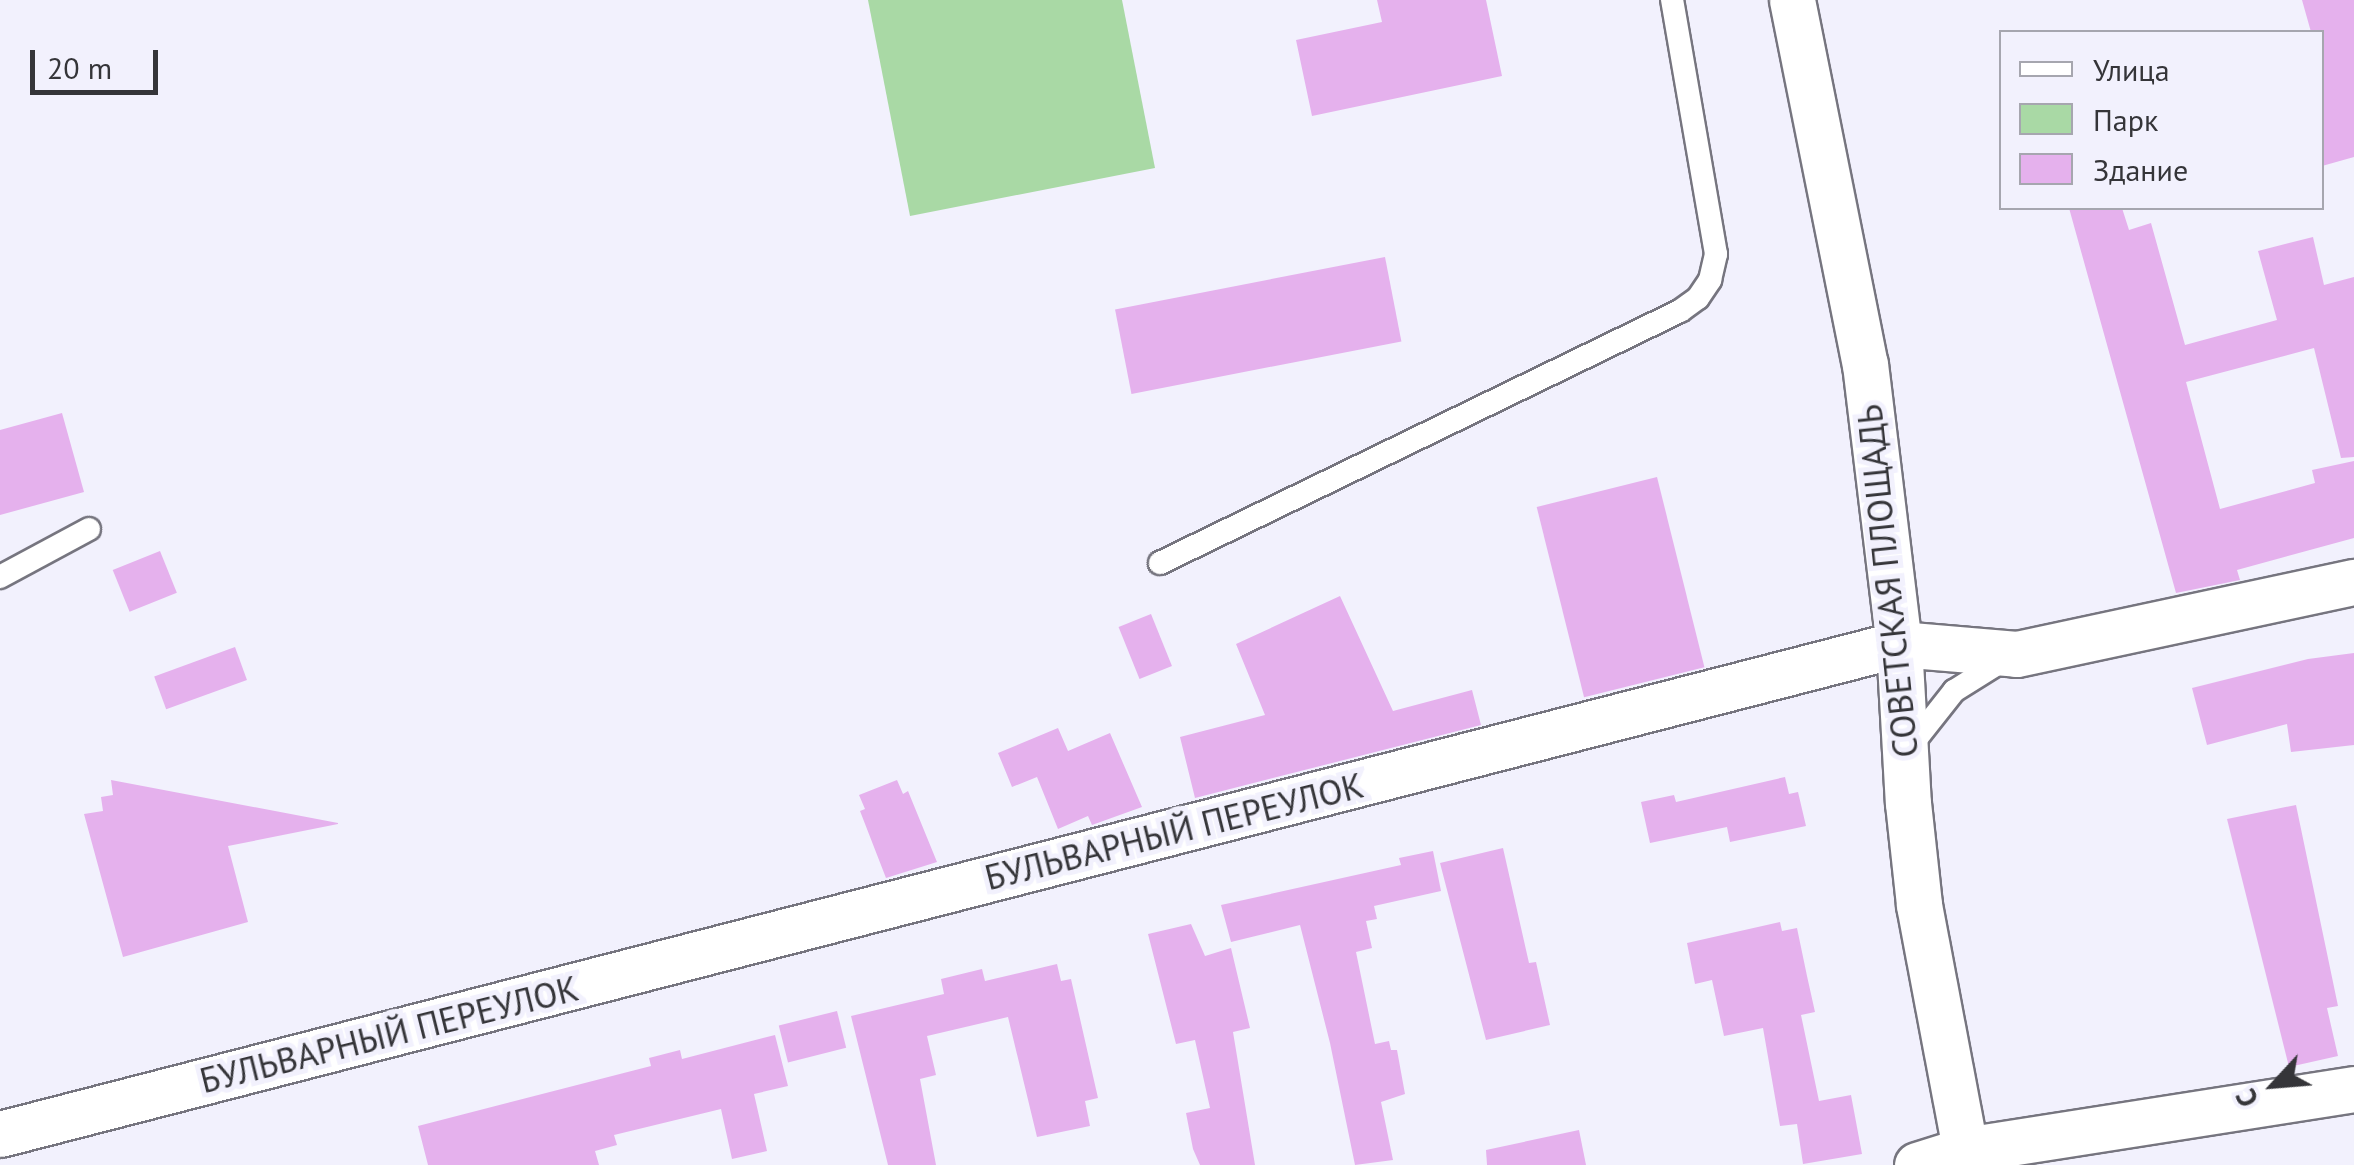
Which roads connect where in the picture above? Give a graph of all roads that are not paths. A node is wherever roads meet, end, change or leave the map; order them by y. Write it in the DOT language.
graph roads {
  1 [pos="1672,0"];
  2 [pos="1792,0"];
  3 [pos="89,529"];
  4 [pos="1160,564"];
  5 [pos="0,576"];
  6 [pos="2354,582"];
  7 [pos="1899,644"];
  8 [pos="2017,654"];
  9 [pos="1905,753"];
  10 [pos="2354,1089"];
  11 [pos="0,1134"];
  12 [pos="1966,1158"];
  13 [pos="1916,1165"];
  1 -- 4 [label="lane"];
  2 -- 7 [label="street, СОВЕТСКАЯ ПЛОЩАДЬ"];
  3 -- 5 [label="lane"];
  6 -- 8 [label="street, БУЛЬВАРНЫЙ ПЕРЕУЛОК"];
  7 -- 8 [label="street, БУЛЬВАРНЫЙ ПЕРЕУЛОК"];
  7 -- 9 [label="street, СОВЕТСКАЯ ПЛОЩАДЬ"];
  7 -- 11 [label="street, БУЛЬВАРНЫЙ ПЕРЕУЛОК"];
  8 -- 9 [label="lane"];
  9 -- 12 [label="street, СОВЕТСКАЯ ПЛОЩАДЬ"];
  10 -- 12 [label="street"];
  12 -- 13 [label="street"];
}
